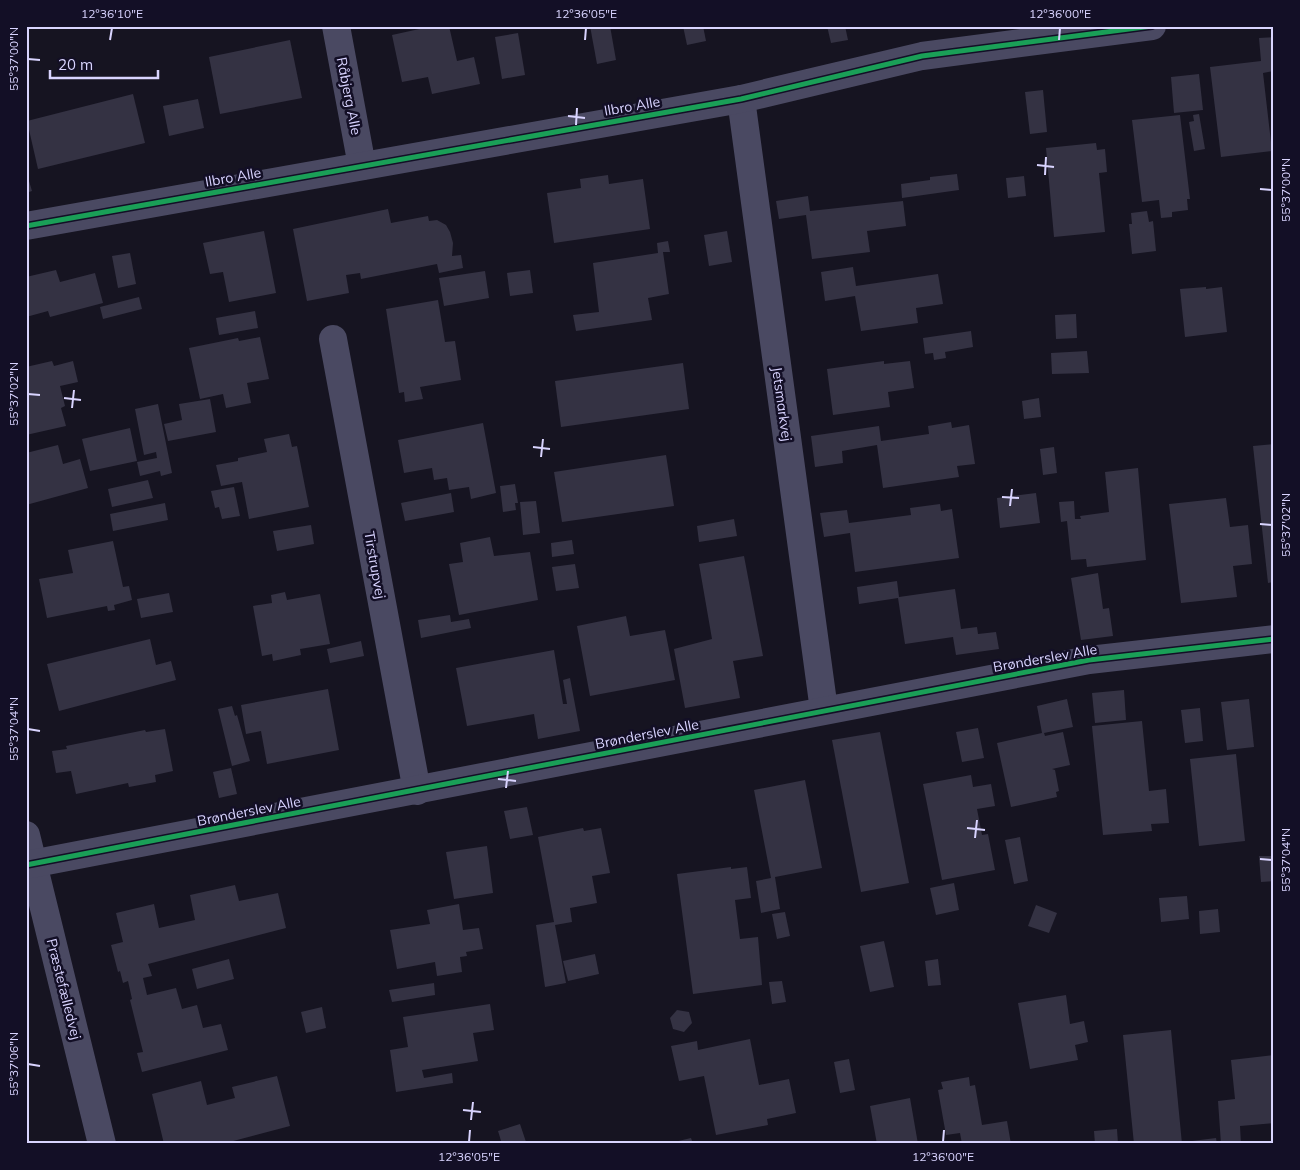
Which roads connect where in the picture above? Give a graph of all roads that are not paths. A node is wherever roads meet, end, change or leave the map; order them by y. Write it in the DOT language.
graph roads {
  1 [pos="336,26"];
  2 [pos="1152,26"];
  3 [pos="741,99"];
  4 [pos="362,166"];
  5 [pos="26,226"];
  6 [pos="333,339"];
  7 [pos="1274,639"];
  8 [pos="824,710"];
  9 [pos="417,791"];
  10 [pos="26,835"];
  11 [pos="30,864"];
  12 [pos="102,1144"];
  1 -- 4 [label="street, Råbjerg Alle"];
  2 -- 3 [label="street, Ilbro Alle"];
  3 -- 4 [label="street, Ilbro Alle"];
  3 -- 8 [label="street, Jetsmarkvej"];
  4 -- 5 [label="street, Ilbro Alle"];
  6 -- 9 [label="street, Tirstrupvej"];
  7 -- 8 [label="street, Brønderslev Alle"];
  8 -- 9 [label="street, Brønderslev Alle"];
  9 -- 11 [label="street, Brønderslev Alle"];
  10 -- 11 [label="street, Præstefælledvej"];
  11 -- 12 [label="street, Præstefælledvej"];
}
